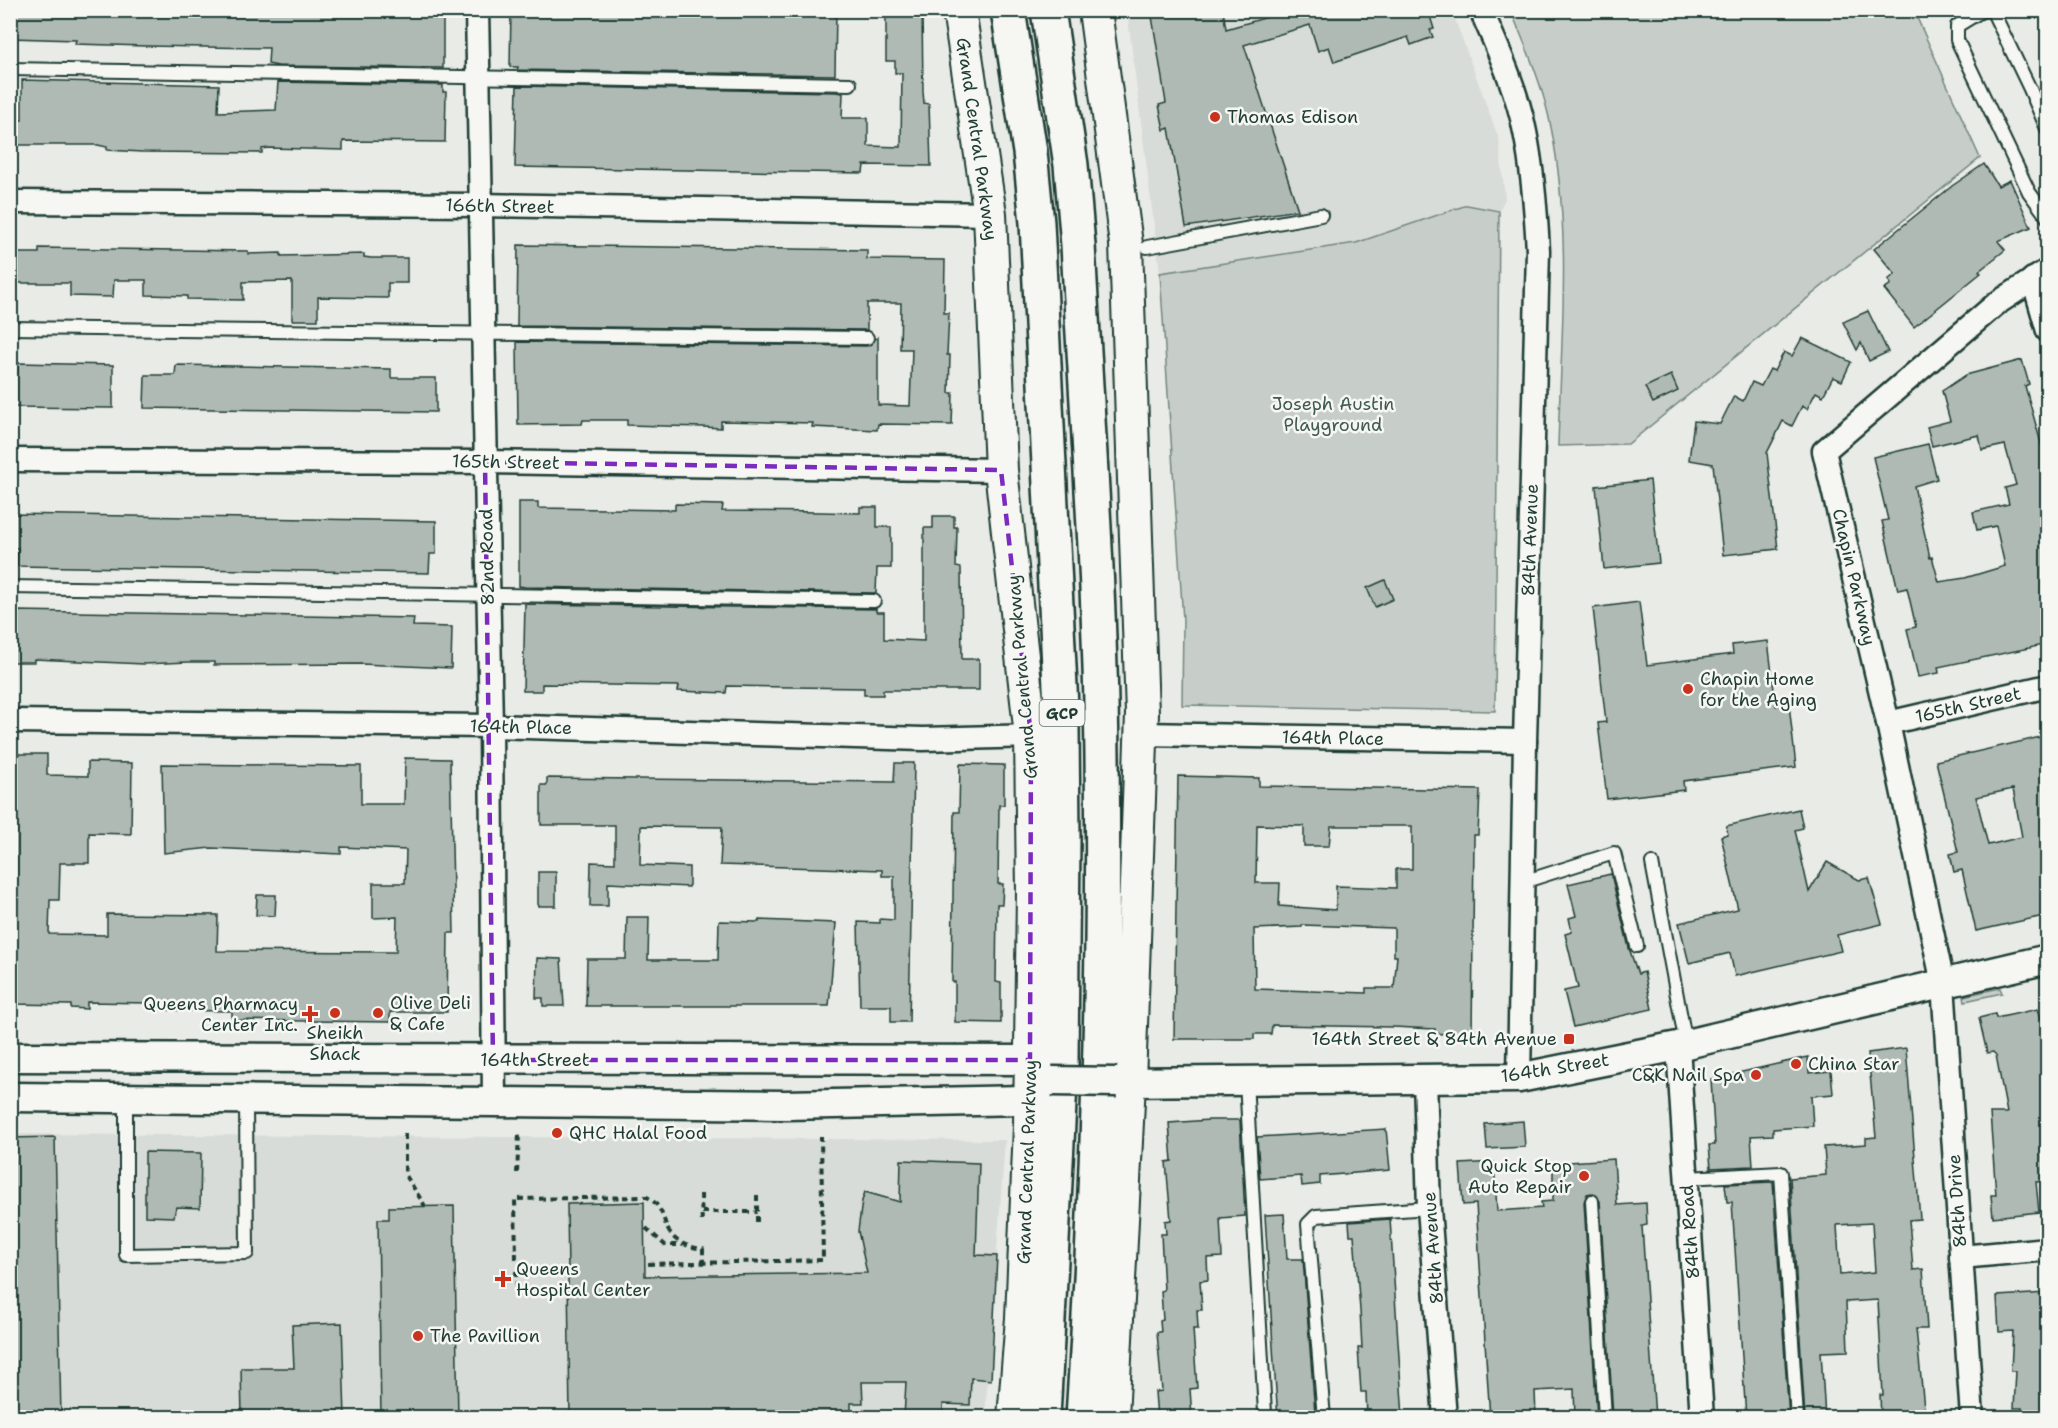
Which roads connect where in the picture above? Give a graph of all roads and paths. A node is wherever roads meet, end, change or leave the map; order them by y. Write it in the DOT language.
graph roads {
  1 [pos="477,10"];
  2 [pos="959,10"];
  3 [pos="1008,10"];
  4 [pos="1048,10"];
  5 [pos="1095,10"];
  6 [pos="1481,10"];
  7 [pos="1983,10"];
  8 [pos="1992,10"];
  9 [pos="10,69"];
  10 [pos="478,78"];
  11 [pos="850,84"];
  12 [pos="2048,131"];
  13 [pos="10,202"];
  14 [pos="480,205"];
  15 [pos="990,214"];
  16 [pos="1322,215"];
  17 [pos="2048,218"];
  18 [pos="1147,248"];
  19 [pos="2040,274"];
  20 [pos="10,328"];
  21 [pos="2048,331"];
  22 [pos="483,333"];
  23 [pos="867,338"];
  24 [pos="10,460"];
  25 [pos="485,462"];
  26 [pos="1001,471"];
  27 [pos="10,587"];
  28 [pos="488,593"];
  29 [pos="874,601"];
  30 [pos="2048,686"];
  31 [pos="10,721"];
  32 [pos="1888,723"];
  33 [pos="491,726"];
  34 [pos="1142,734"];
  35 [pos="1031,736"];
  36 [pos="1525,741"];
  37 [pos="1652,862"];
  38 [pos="1523,882"];
  39 [pos="1637,946"];
  40 [pos="2048,959"];
  41 [pos="1943,984"];
  42 [pos="1682,1045"];
  43 [pos="10,1057"];
  44 [pos="493,1060"];
  45 [pos="1519,1078"];
  46 [pos="1425,1079"];
  47 [pos="1246,1080"];
  48 [pos="1037,1081"];
  49 [pos="1123,1082"];
  50 [pos="10,1097"];
  51 [pos="126,1099"];
  52 [pos="246,1100"];
  53 [pos="494,1103"];
  54 [pos="405,1134"];
  55 [pos="519,1135"];
  56 [pos="821,1136"];
  57 [pos="517,1173"];
  58 [pos="1686,1178"];
  59 [pos="701,1194"];
  60 [pos="757,1194"];
  61 [pos="1592,1201"];
  62 [pos="424,1206"];
  63 [pos="1429,1208"];
  64 [pos="702,1212"];
  65 [pos="757,1212"];
  66 [pos="758,1223"];
  67 [pos="702,1224"];
  68 [pos="646,1228"];
  69 [pos="684,1245"];
  70 [pos="2048,1249"];
  71 [pos="1961,1257"];
  72 [pos="516,1259"];
  73 [pos="703,1263"];
  74 [pos="648,1264"];
  75 [pos="516,1271"];
  76 [pos="565,1291"];
  77 [pos="1265,1413"];
  78 [pos="1014,1418"];
  79 [pos="1043,1418"];
  80 [pos="1083,1418"];
  81 [pos="1112,1418"];
  82 [pos="1324,1418"];
  83 [pos="1445,1418"];
  84 [pos="1605,1418"];
  85 [pos="1702,1418"];
  86 [pos="1797,1418"];
  87 [pos="1972,1418"];
  1 -- 10 [label="street, 82nd Road"];
  2 -- 15 [label="main road, Grand Central Parkway"];
  3 -- 79 [label="highway, Grand Central Parkway / GCP"];
  4 -- 80 [label="highway, GCP"];
  5 -- 34 [label="main road"];
  6 -- 36 [label="street, 84th Avenue"];
  7 -- 17 [label="lane"];
  8 -- 12 [label="lane"];
  9 -- 10 [label="lane"];
  10 -- 11 [label="lane"];
  10 -- 14 [label="street, 82nd Road"];
  13 -- 14 [label="street, 166th Street"];
  14 -- 15 [label="street, 166th Street"];
  14 -- 22 [label="street, 82nd Road"];
  15 -- 26 [label="main road, Grand Central Parkway"];
  16 -- 18 [label="lane"];
  19 -- 21 [label="street"];
  19 -- 32 [label="street, Chapin Parkway"];
  20 -- 22 [label="lane"];
  22 -- 23 [label="lane"];
  22 -- 25 [label="street, 82nd Road"];
  24 -- 25 [label="street, 165th Street"];
  25 -- 26 [label="street, 165th Street"];
  25 -- 28 [label="street, 82nd Road"];
  26 -- 35 [label="main road, Grand Central Parkway"];
  27 -- 28 [label="lane"];
  28 -- 29 [label="lane"];
  28 -- 33 [label="street, 82nd Road"];
  30 -- 32 [label="street, 165th Street"];
  31 -- 33 [label="street, 164th Place"];
  32 -- 41 [label="street, Chapin Parkway"];
  33 -- 35 [label="street, 164th Place"];
  33 -- 44 [label="street, 82nd Road"];
  34 -- 36 [label="street, 164th Place"];
  34 -- 49 [label="main road"];
  35 -- 48 [label="main road, Grand Central Parkway"];
  36 -- 38 [label="street, 84th Avenue"];
  37 -- 42 [label="lane"];
  38 -- 39 [label="lane"];
  38 -- 45 [label="street, 84th Avenue"];
  40 -- 41 [label="street, 164th Street"];
  41 -- 42 [label="street, 164th Street"];
  41 -- 71 [label="street, 84th Drive"];
  42 -- 45 [label="street, 164th Street"];
  42 -- 58 [label="street, 84th Road"];
  43 -- 44 [label="street, 164th Street"];
  44 -- 48 [label="street, 164th Street"];
  44 -- 53 [label="street, 82nd Road"];
  45 -- 46 [label="street, 164th Street"];
  46 -- 47 [label="street, 164th Street"];
  46 -- 63 [label="street, 84th Avenue"];
  47 -- 49 [label="street, 164th Street"];
  47 -- 77 [label="lane"];
  48 -- 49 [label="street, 164th Street, bridge"];
  48 -- 53 [label="street, 164th Street"];
  48 -- 78 [label="main road, Grand Central Parkway"];
  49 -- 81 [label="main road"];
  50 -- 51 [label="street, 164th Street"];
  51 -- 52 [label="street, 164th Street"];
  51 -- 52 [label="lane"];
  52 -- 53 [label="street, 164th Street"];
  54 -- 62 [label="path"];
  55 -- 57 [label="path"];
  56 -- 73 [label="path"];
  58 -- 85 [label="street, 84th Road"];
  58 -- 86 [label="lane"];
  59 -- 64 [label="path"];
  60 -- 65 [label="path"];
  61 -- 84 [label="lane"];
  63 -- 82 [label="lane"];
  63 -- 83 [label="street, 84th Avenue"];
  64 -- 65 [label="path"];
  64 -- 67 [label="path"];
  65 -- 66 [label="path"];
  68 -- 69 [label="path"];
  69 -- 72 [label="path"];
  69 -- 73 [label="path"];
  70 -- 71 [label="street"];
  71 -- 87 [label="street, 84th Drive"];
  73 -- 74 [label="path"];
  75 -- 76 [label="path"];
}
